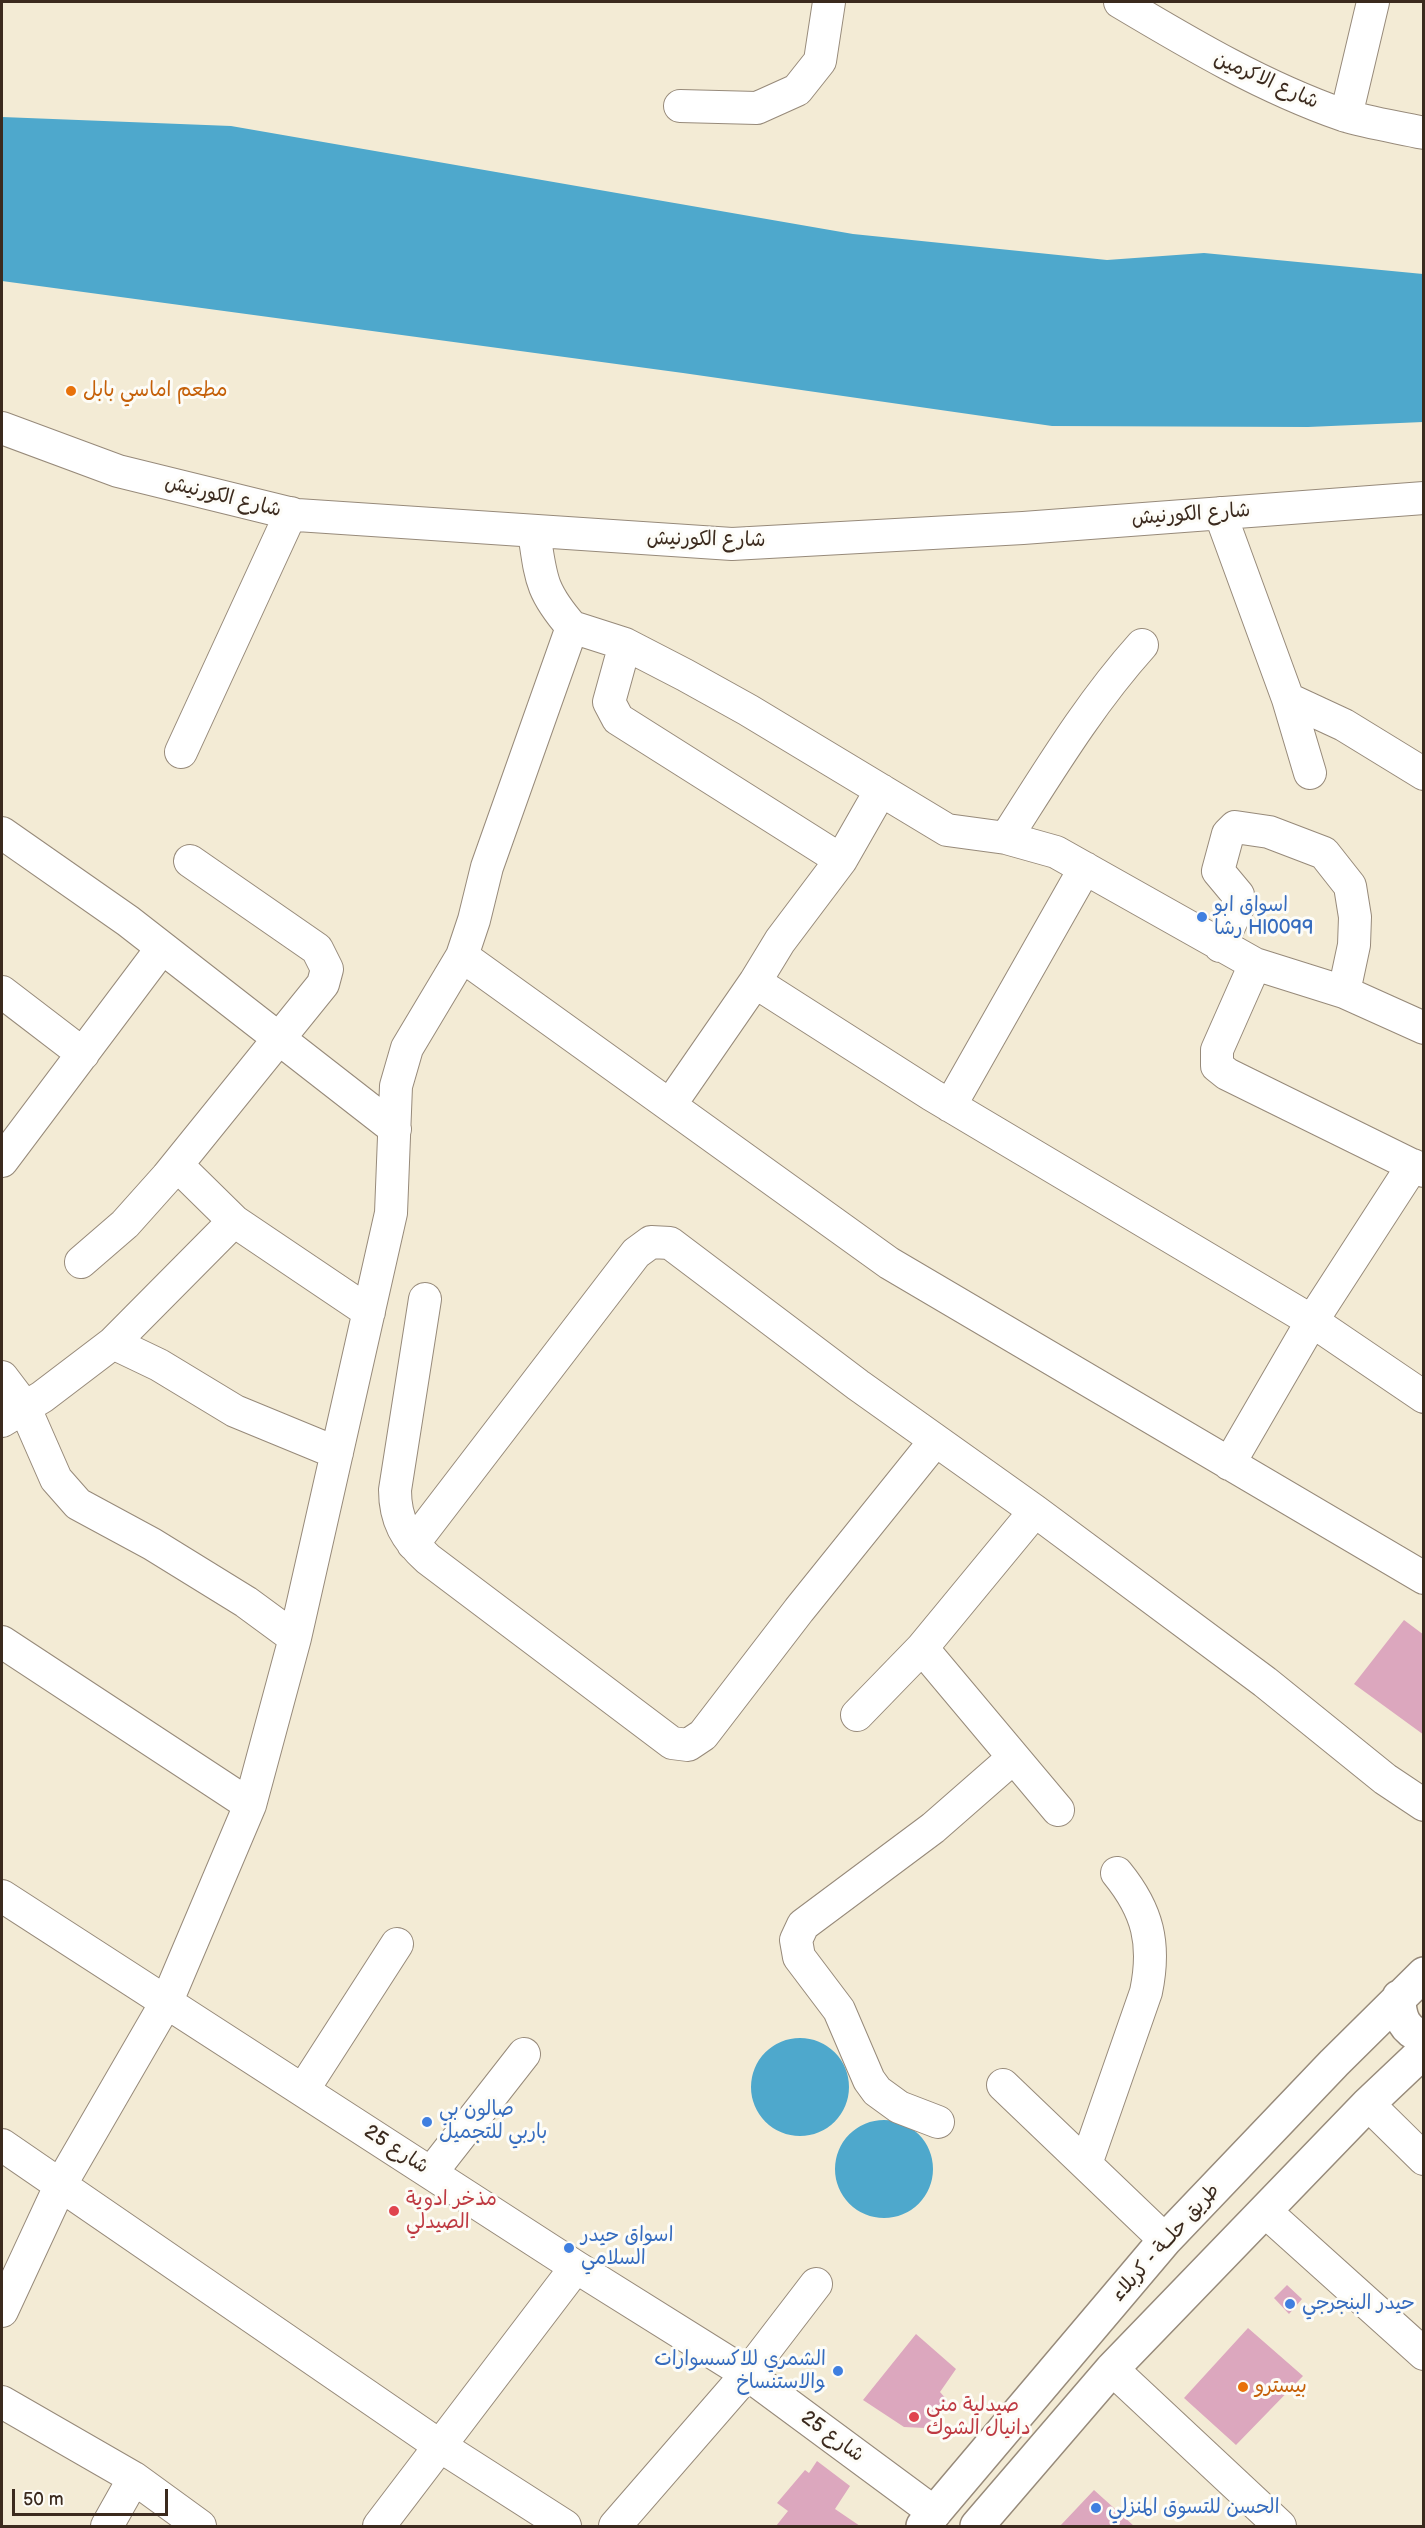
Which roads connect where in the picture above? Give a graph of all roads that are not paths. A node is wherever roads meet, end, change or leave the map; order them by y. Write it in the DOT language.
graph roads {
  1 [pos="829,2"];
  2 [pos="1120,2"];
  3 [pos="1373,2"];
  4 [pos="680,106"];
  5 [pos="1346,116"];
  6 [pos="1424,133"];
  7 [pos="2,428"];
  8 [pos="1424,498"];
  9 [pos="291,513"];
  10 [pos="1220,513"];
  11 [pos="534,532"];
  12 [pos="572,627"];
  13 [pos="625,644"];
  14 [pos="1142,645"];
  15 [pos="1288,699"];
  16 [pos="181,752"];
  17 [pos="1310,774"];
  18 [pos="1424,774"];
  19 [pos="881,790"];
  20 [pos="2,832"];
  21 [pos="1006,838"];
  22 [pos="841,860"];
  23 [pos="190,861"];
  24 [pos="1085,868"];
  25 [pos="1220,946"];
  26 [pos="162,948"];
  27 [pos="462,956"];
  28 [pos="1255,964"];
  29 [pos="755,982"];
  30 [pos="2,992"];
  31 [pos="1344,992"];
  32 [pos="1424,1028"];
  33 [pos="279,1040"];
  34 [pos="83,1054"];
  35 [pos="670,1105"];
  36 [pos="950,1106"];
  37 [pos="395,1129"];
  38 [pos="2,1161"];
  39 [pos="177,1165"];
  40 [pos="1418,1168"];
  41 [pos="234,1221"];
  42 [pos="81,1262"];
  43 [pos="425,1299"];
  44 [pos="369,1312"];
  45 [pos="1312,1321"];
  46 [pos="113,1343"];
  47 [pos="2,1377"];
  48 [pos="1424,1397"];
  49 [pos="13,1414"];
  50 [pos="935,1442"];
  51 [pos="337,1453"];
  52 [pos="1228,1464"];
  53 [pos="1035,1511"];
  54 [pos="413,1545"];
  55 [pos="1424,1578"];
  56 [pos="295,1638"];
  57 [pos="2,1642"];
  58 [pos="922,1648"];
  59 [pos="857,1715"];
  60 [pos="1013,1758"];
  61 [pos="1424,1805"];
  62 [pos="250,1806"];
  63 [pos="1058,1810"];
  64 [pos="1117,1874"];
  65 [pos="2,1896"];
  66 [pos="397,1944"];
  67 [pos="1424,1974"];
  68 [pos="1399,1997"];
  69 [pos="166,2001"];
  70 [pos="1424,2038"];
  71 [pos="1424,2051"];
  72 [pos="524,2054"];
  73 [pos="1334,2063"];
  74 [pos="1003,2085"];
  75 [pos="303,2090"];
  76 [pos="1369,2103"];
  77 [pos="938,2122"];
  78 [pos="2,2145"];
  79 [pos="1424,2159"];
  80 [pos="1086,2164"];
  81 [pos="431,2173"];
  82 [pos="61,2184"];
  83 [pos="1266,2212"];
  84 [pos="1165,2240"];
  85 [pos="576,2267"];
  86 [pos="816,2284"];
  87 [pos="2,2311"];
  88 [pos="1424,2354"];
  89 [pos="1112,2369"];
  90 [pos="747,2374"];
  91 [pos="2,2402"];
  92 [pos="440,2446"];
  93 [pos="134,2478"];
  94 [pos="929,2520"];
  95 [pos="107,2526"];
  96 [pos="200,2526"];
  97 [pos="379,2526"];
  98 [pos="565,2526"];
  99 [pos="615,2526"];
  100 [pos="977,2526"];
  101 [pos="1280,2526"];
  1 -- 4 [label="street"];
  2 -- 5 [label="street, شارع الاكرمين"];
  3 -- 5 [label="street"];
  5 -- 6 [label="street, شارع الاكرمين"];
  7 -- 9 [label="street, شارع الكورنيش"];
  8 -- 10 [label="street, شارع الكورنيش"];
  9 -- 11 [label="street, شارع الكورنيش"];
  9 -- 16 [label="street"];
  10 -- 11 [label="street, شارع الكورنيش"];
  10 -- 15 [label="street"];
  11 -- 12 [label="street"];
  12 -- 13 [label="street"];
  12 -- 27 [label="street"];
  13 -- 19 [label="street"];
  13 -- 22 [label="street"];
  14 -- 21 [label="street"];
  15 -- 17 [label="street"];
  15 -- 18 [label="street"];
  19 -- 21 [label="street"];
  19 -- 22 [label="street"];
  20 -- 26 [label="street"];
  21 -- 24 [label="street"];
  22 -- 29 [label="street"];
  23 -- 33 [label="street"];
  24 -- 25 [label="street"];
  24 -- 36 [label="street"];
  25 -- 28 [label="street"];
  25 -- 31 [label="street"];
  26 -- 33 [label="street"];
  26 -- 34 [label="street"];
  27 -- 35 [label="street"];
  27 -- 37 [label="street"];
  28 -- 31 [label="street"];
  28 -- 40 [label="street"];
  29 -- 35 [label="street"];
  29 -- 36 [label="street"];
  30 -- 34 [label="street"];
  31 -- 32 [label="street"];
  33 -- 37 [label="street"];
  33 -- 39 [label="street"];
  34 -- 38 [label="street"];
  35 -- 52 [label="street"];
  36 -- 45 [label="street"];
  37 -- 44 [label="street"];
  39 -- 41 [label="street"];
  39 -- 42 [label="street"];
  40 -- 45 [label="street"];
  41 -- 44 [label="street"];
  41 -- 46 [label="street"];
  43 -- 54 [label="street"];
  44 -- 51 [label="street"];
  45 -- 48 [label="street"];
  45 -- 52 [label="street"];
  46 -- 49 [label="street"];
  46 -- 51 [label="street"];
  47 -- 49 [label="street"];
  49 -- 56 [label="street"];
  50 -- 53 [label="street"];
  50 -- 54 [label="street"];
  50 -- 54 [label="street"];
  51 -- 56 [label="street"];
  52 -- 55 [label="street"];
  53 -- 58 [label="street"];
  53 -- 61 [label="street"];
  56 -- 62 [label="street"];
  57 -- 62 [label="street"];
  58 -- 59 [label="street"];
  58 -- 60 [label="street"];
  60 -- 63 [label="street"];
  60 -- 77 [label="street"];
  62 -- 69 [label="street"];
  64 -- 80 [label="street"];
  65 -- 69 [label="street, شارع 25"];
  66 -- 75 [label="street"];
  67 -- 68 [label="main road, طريق حلــة - كربلاء"];
  68 -- 70 [label="main road"];
  68 -- 73 [label="main road, طريق حلــة - كربلاء"];
  69 -- 75 [label="street, شارع 25"];
  69 -- 82 [label="street"];
  71 -- 76 [label="main road"];
  72 -- 81 [label="street"];
  73 -- 76 [label="main road"];
  73 -- 84 [label="main road, طريق حلــة - كربلاء"];
  74 -- 80 [label="street"];
  75 -- 81 [label="street, شارع 25"];
  76 -- 79 [label="street"];
  76 -- 83 [label="main road"];
  78 -- 82 [label="street"];
  80 -- 84 [label="street"];
  81 -- 85 [label="street, شارع 25"];
  82 -- 87 [label="street"];
  82 -- 92 [label="street"];
  83 -- 88 [label="street"];
  83 -- 89 [label="main road"];
  84 -- 94 [label="main road, طريق حلــة - كربلاء"];
  85 -- 90 [label="street, شارع 25"];
  85 -- 92 [label="street"];
  86 -- 90 [label="street"];
  89 -- 100 [label="main road"];
  89 -- 101 [label="street"];
  90 -- 94 [label="street, شارع 25"];
  90 -- 99 [label="street"];
  91 -- 93 [label="street"];
  92 -- 97 [label="street"];
  92 -- 98 [label="street"];
  93 -- 95 [label="street"];
  93 -- 96 [label="street"];
}
